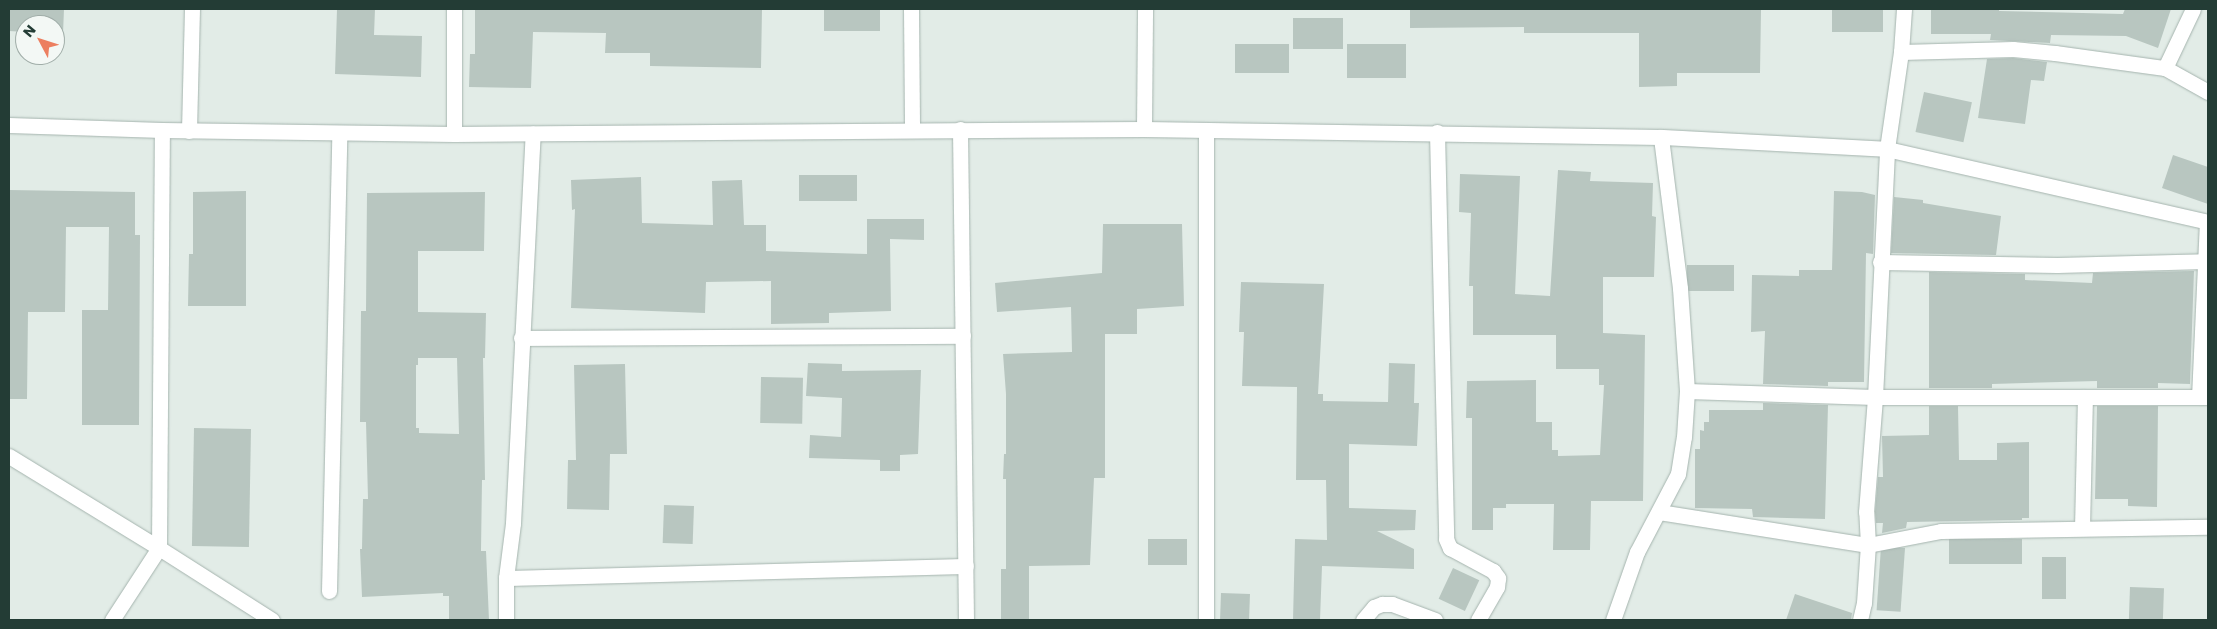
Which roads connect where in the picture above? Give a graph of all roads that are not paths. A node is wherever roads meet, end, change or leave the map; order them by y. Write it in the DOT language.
graph roads {
  1 [pos="192,9"];
  2 [pos="454,9"];
  3 [pos="911,9"];
  4 [pos="1145,9"];
  5 [pos="1904,9"];
  6 [pos="2193,9"];
  7 [pos="1901,52"];
  8 [pos="2165,68"];
  9 [pos="2208,92"];
  10 [pos="9,125"];
  11 [pos="912,129"];
  12 [pos="960,129"];
  13 [pos="1144,129"];
  14 [pos="162,130"];
  15 [pos="189,131"];
  16 [pos="1206,131"];
  17 [pos="1437,132"];
  18 [pos="339,133"];
  19 [pos="454,134"];
  20 [pos="533,134"];
  21 [pos="1660,137"];
  22 [pos="1887,149"];
  23 [pos="2207,222"];
  24 [pos="2205,261"];
  25 [pos="1880,262"];
  26 [pos="963,336"];
  27 [pos="521,338"];
  28 [pos="1687,391"];
  29 [pos="1876,397"];
  30 [pos="2085,397"];
  31 [pos="2204,397"];
  32 [pos="9,456"];
  33 [pos="1660,512"];
  34 [pos="2208,527"];
  35 [pos="2082,528"];
  36 [pos="1868,544"];
  37 [pos="159,548"];
  38 [pos="966,566"];
  39 [pos="506,578"];
  40 [pos="329,591"];
  41 [pos="112,620"];
  42 [pos="272,620"];
  43 [pos="506,620"];
  44 [pos="966,620"];
  45 [pos="1206,620"];
  46 [pos="1363,620"];
  47 [pos="1435,620"];
  48 [pos="1478,620"];
  49 [pos="1613,620"];
  50 [pos="1860,620"];
  1 -- 15 [label="street"];
  2 -- 19 [label="street"];
  3 -- 11 [label="street"];
  4 -- 13 [label="street"];
  5 -- 7 [label="street"];
  6 -- 8 [label="street"];
  7 -- 8 [label="street"];
  7 -- 22 [label="street"];
  8 -- 9 [label="street"];
  10 -- 14 [label="street"];
  11 -- 12 [label="street"];
  11 -- 20 [label="street"];
  12 -- 13 [label="street"];
  12 -- 26 [label="street"];
  13 -- 16 [label="street"];
  14 -- 15 [label="street"];
  14 -- 37 [label="street"];
  15 -- 18 [label="street"];
  16 -- 17 [label="street"];
  16 -- 45 [label="street"];
  17 -- 21 [label="street"];
  17 -- 48 [label="street"];
  18 -- 19 [label="street"];
  18 -- 40 [label="street"];
  19 -- 20 [label="street"];
  20 -- 27 [label="street"];
  21 -- 22 [label="street"];
  21 -- 28 [label="street"];
  22 -- 23 [label="street"];
  22 -- 25 [label="street"];
  23 -- 24 [label="street"];
  24 -- 25 [label="street"];
  24 -- 31 [label="street"];
  25 -- 29 [label="street"];
  26 -- 27 [label="street"];
  26 -- 38 [label="street"];
  27 -- 39 [label="street"];
  28 -- 29 [label="street"];
  28 -- 33 [label="street"];
  29 -- 30 [label="street"];
  29 -- 36 [label="street"];
  30 -- 31 [label="street"];
  30 -- 35 [label="street"];
  32 -- 37 [label="street"];
  33 -- 36 [label="street"];
  33 -- 49 [label="street"];
  34 -- 35 [label="street"];
  35 -- 36 [label="street"];
  36 -- 50 [label="street"];
  37 -- 41 [label="street"];
  37 -- 42 [label="street"];
  38 -- 39 [label="street"];
  38 -- 44 [label="street"];
  39 -- 43 [label="street"];
  46 -- 47 [label="street"];
}
